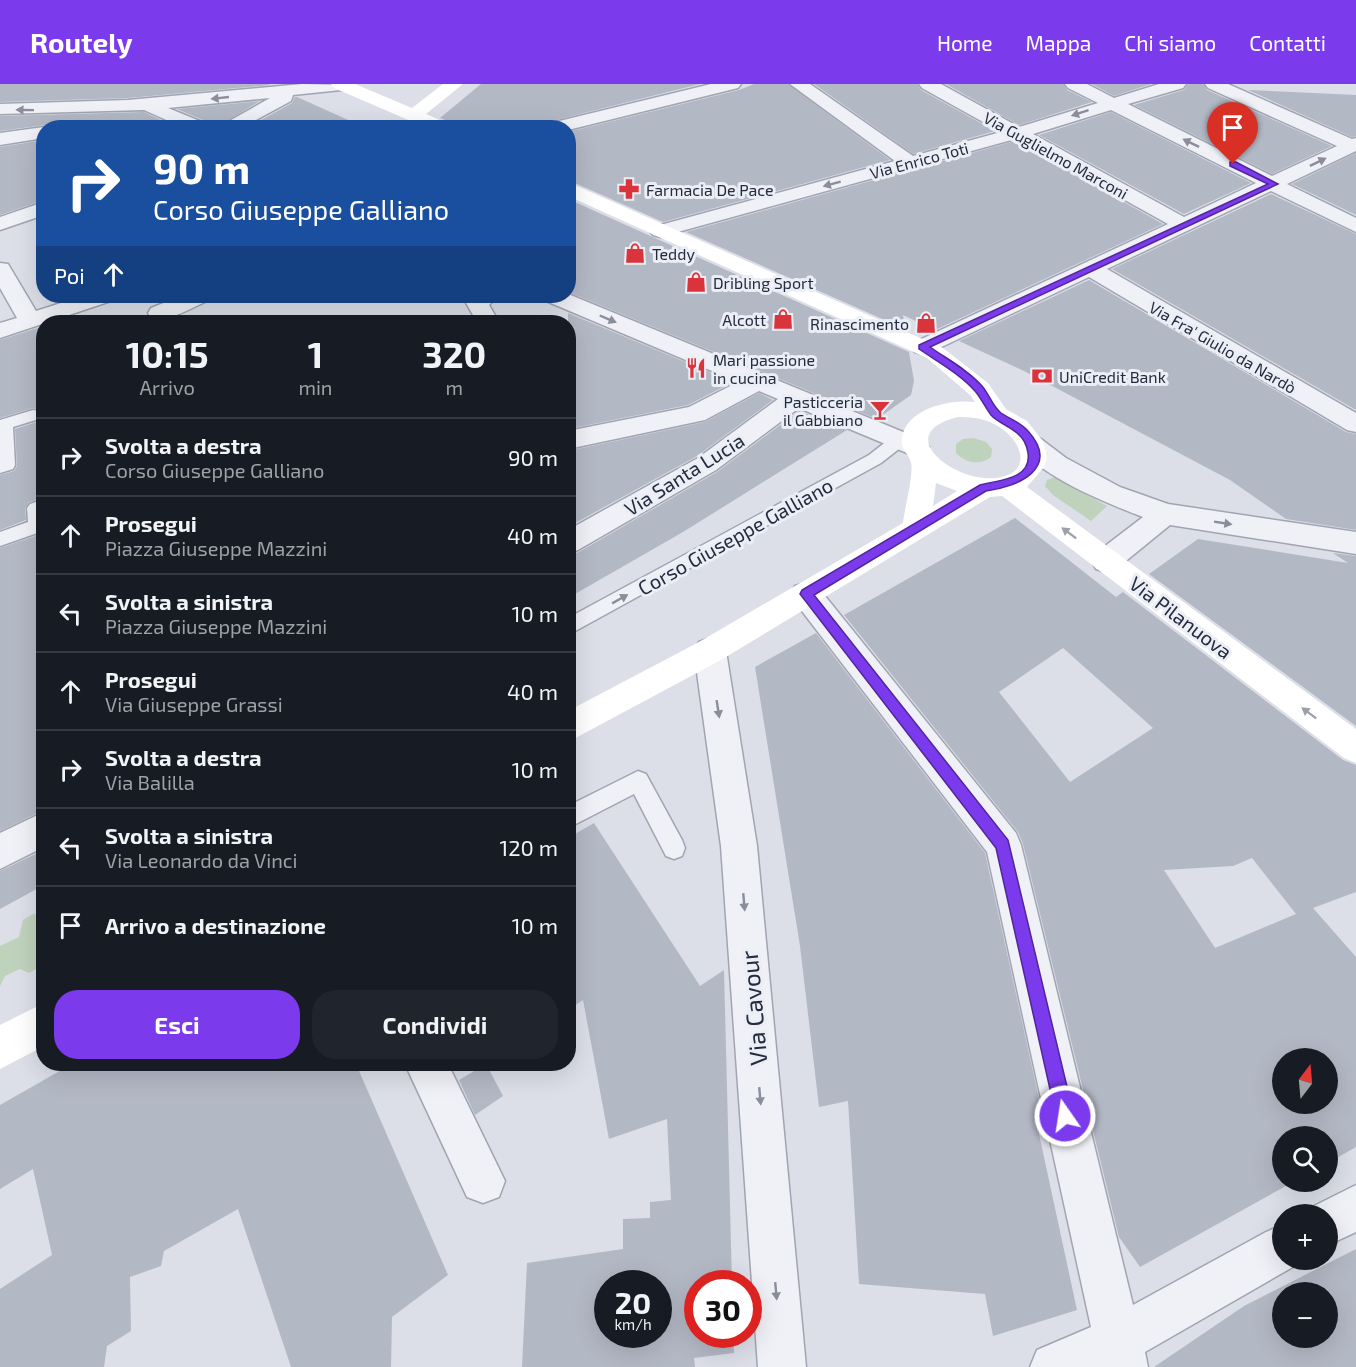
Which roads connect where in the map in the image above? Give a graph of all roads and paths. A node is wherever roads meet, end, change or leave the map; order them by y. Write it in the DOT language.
graph roads {
  1 [pos="129,84"];
  2 [pos="342,84"];
  3 [pos="454,84"];
  4 [pos="732,84"];
  5 [pos="799,84"];
  6 [pos="928,84"];
  7 [pos="1074,84"];
  8 [pos="1177,84"];
  9 [pos="1214,84"];
  10 [pos="251,89"];
  11 [pos="295,90"];
  12 [pos="1110,103"];
  13 [pos="147,105"];
  14 [pos="125,107"];
  15 [pos="0,109"];
  16 [pos="70,110"];
  17 [pos="415,114"];
  18 [pos="63,120"];
  19 [pos="182,120"];
  20 [pos="242,120"];
  21 [pos="427,120"];
  22 [pos="576,122"];
  23 [pos="36,133"];
  24 [pos="1017,133"];
  25 [pos="0,139"];
  26 [pos="1354,145"];
  27 [pos="909,162"];
  28 [pos="1274,184"];
  29 [pos="576,192"];
  30 [pos="36,211"];
  31 [pos="0,224"];
  32 [pos="1184,225"];
  33 [pos="1356,226"];
  34 [pos="660,231"];
  35 [pos="0,269"];
  36 [pos="1091,269"];
  37 [pos="84,303"];
  38 [pos="150,303"];
  39 [pos="188,303"];
  40 [pos="571,303"];
  41 [pos="38,315"];
  42 [pos="52,315"];
  43 [pos="161,315"];
  44 [pos="169,315"];
  45 [pos="36,320"];
  46 [pos="0,331"];
  47 [pos="922,347"];
  48 [pos="949,366"];
  49 [pos="758,381"];
  50 [pos="795,398"];
  51 [pos="996,414"];
  52 [pos="33,415"];
  53 [pos="926,419"];
  54 [pos="1356,424"];
  55 [pos="576,438"];
  56 [pos="1032,445"];
  57 [pos="913,451"];
  58 [pos="0,467"];
  59 [pos="995,486"];
  60 [pos="1165,514"];
  61 [pos="36,526"];
  62 [pos="916,528"];
  63 [pos="576,538"];
  64 [pos="0,539"];
  65 [pos="1356,543"];
  66 [pos="1106,561"];
  67 [pos="806,594"];
  68 [pos="576,623"];
  69 [pos="710,651"];
  70 [pos="576,724"];
  71 [pos="1356,748"];
  72 [pos="576,814"];
  73 [pos="36,832"];
  74 [pos="674,848"];
  75 [pos="0,852"];
  76 [pos="36,1028"];
  77 [pos="0,1048"];
  78 [pos="429,1071"];
  79 [pos="483,1181"];
  80 [pos="1356,1207"];
  81 [pos="1338,1217"];
  82 [pos="1272,1255"];
  83 [pos="1120,1354"];
  84 [pos="782,1367"];
  85 [pos="1054,1367"];
  1 -- 14 [label="street"];
  2 -- 11 [label="street"];
  2 -- 17 [label="street"];
  3 -- 17 [label="street"];
  4 -- 22 [label="street"];
  5 -- 27 [label="street"];
  6 -- 24 [label="street, Via Guglielmo Marconi"];
  7 -- 12 [label="street"];
  8 -- 12 [label="street, Via Enrico Toti"];
  9 -- 26 [label="street"];
  10 -- 11 [label="street"];
  10 -- 13 [label="street, one-way"];
  11 -- 20 [label="street"];
  12 -- 24 [label="street, Via Enrico Toti, one-way"];
  28 -- 12 [label="street, one-way"];
  13 -- 14 [label="street"];
  13 -- 19 [label="street"];
  14 -- 16 [label="street"];
  16 -- 15 [label="street, one-way"];
  16 -- 18 [label="street"];
  17 -- 21 [label="street"];
  23 -- 25 [label="street"];
  24 -- 27 [label="street, Via Enrico Toti"];
  24 -- 32 [label="street, Via Guglielmo Marconi"];
  28 -- 26 [label="street, one-way"];
  27 -- 34 [label="street, Via Enrico Toti, one-way"];
  28 -- 32 [label="street"];
  28 -- 33 [label="street"];
  29 -- 34 [label="street"];
  30 -- 31 [label="street"];
  32 -- 36 [label="street"];
  34 -- 47 [label="street"];
  35 -- 41 [label="street"];
  36 -- 47 [label="street"];
  36 -- 54 [label="street, Via Fra' Giulio da Nardò"];
  37 -- 42 [label="street"];
  38 -- 43 [label="street"];
  39 -- 44 [label="street"];
  40 -- 49 [label="street, one-way"];
  45 -- 46 [label="street"];
  47 -- 48 [label="street"];
  48 -- 51 [label="street"];
  48 -- 53 [label="street"];
  49 -- 50 [label="street"];
  49 -- 55 [label="street"];
  50 -- 57 [label="street"];
  50 -- 63 [label="street, Via Santa Lucia"];
  51 -- 53 [label="street"];
  51 -- 56 [label="street"];
  52 -- 58 [label="lane"];
  53 -- 57 [label="street"];
  56 -- 59 [label="street"];
  56 -- 60 [label="street"];
  57 -- 59 [label="street"];
  57 -- 62 [label="street"];
  68 -- 57 [label="lane, Corso Giuseppe Galliano, one-way"];
  59 -- 62 [label="street"];
  66 -- 59 [label="street, Via Pilanuova, one-way"];
  60 -- 65 [label="street, one-way"];
  60 -- 66 [label="street"];
  61 -- 64 [label="lane"];
  62 -- 67 [label="street"];
  71 -- 66 [label="street, Via Pilanuova, one-way"];
  67 -- 69 [label="street"];
  67 -- 83 [label="street"];
  69 -- 70 [label="street"];
  69 -- 84 [label="street, Via Cavour, one-way"];
  72 -- 74 [label="lane"];
  73 -- 75 [label="street"];
  76 -- 77 [label="street"];
  78 -- 79 [label="street"];
  80 -- 81 [label="street"];
  82 -- 83 [label="street"];
  83 -- 85 [label="street"];
}
